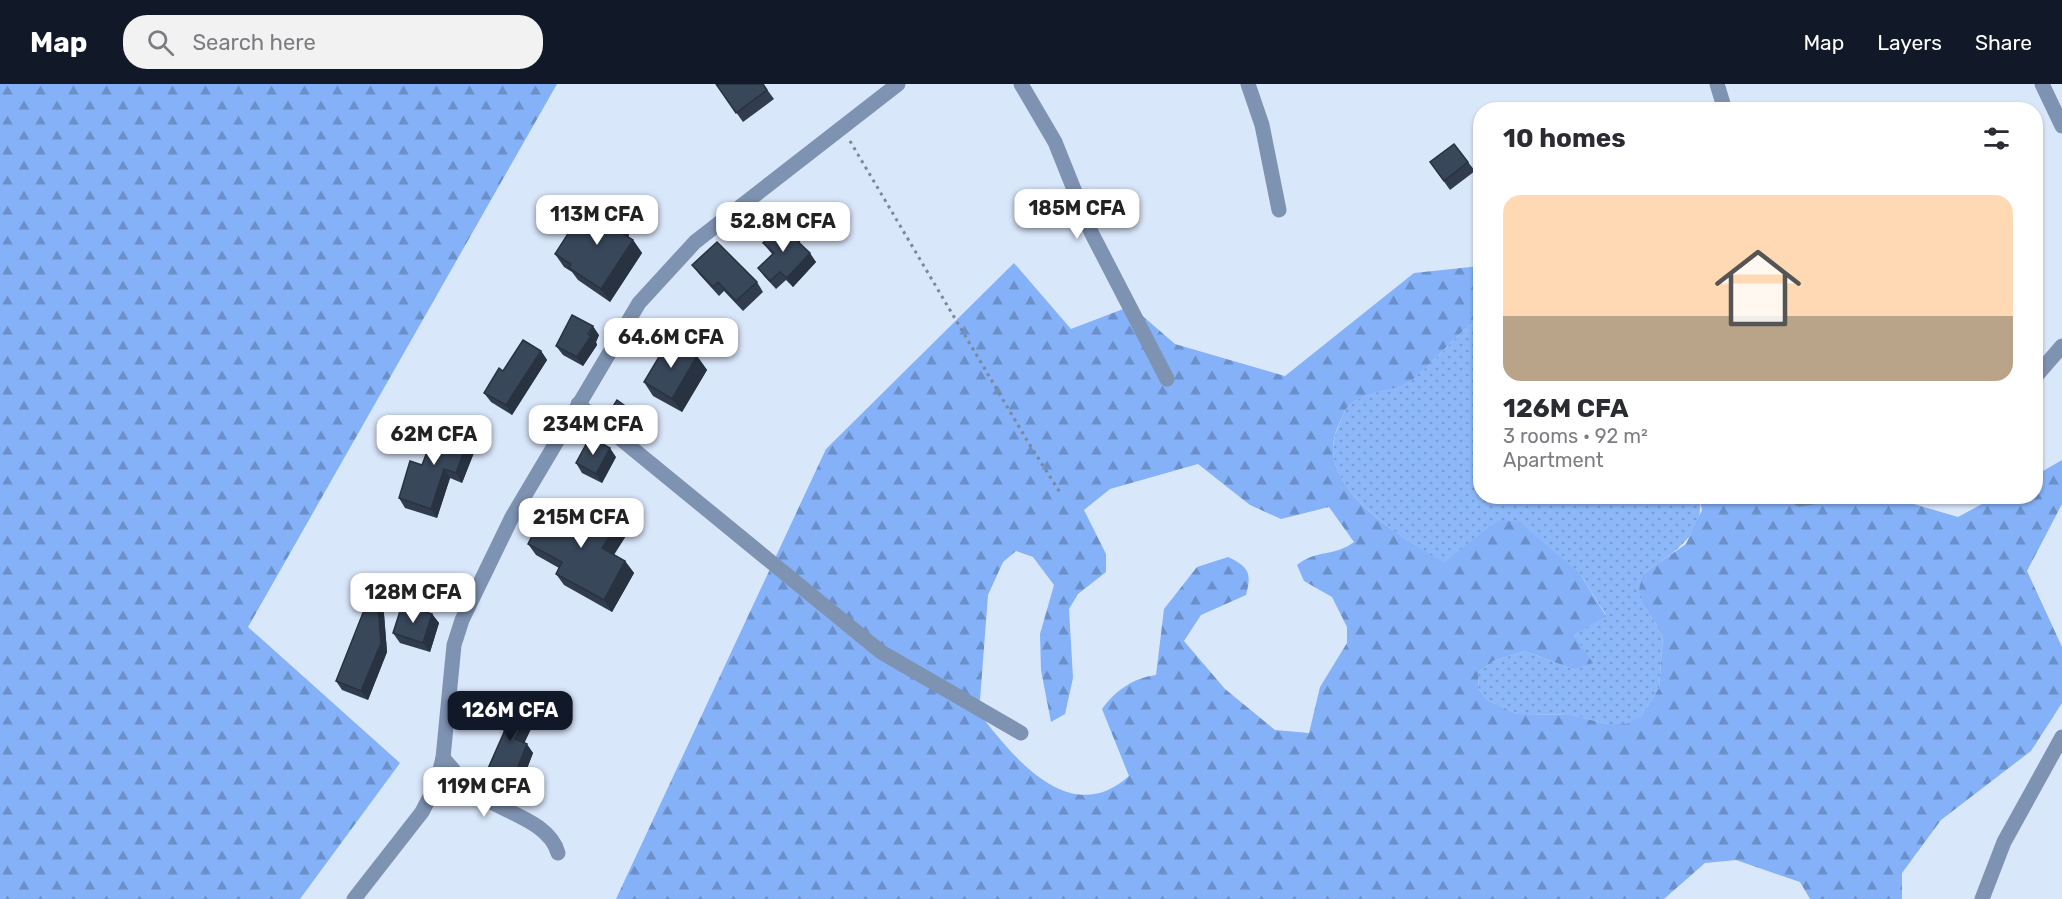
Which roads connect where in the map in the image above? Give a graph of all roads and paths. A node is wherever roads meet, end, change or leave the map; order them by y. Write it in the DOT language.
graph roads {
  1 [pos="898,84"];
  2 [pos="1021,84"];
  3 [pos="1248,84"];
  4 [pos="1717,84"];
  5 [pos="2042,84"];
  6 [pos="1723,102"];
  7 [pos="2062,126"];
  8 [pos="842,127"];
  9 [pos="1279,210"];
  10 [pos="2062,346"];
  11 [pos="2043,368"];
  12 [pos="1167,379"];
  13 [pos="578,404"];
  14 [pos="1061,494"];
  15 [pos="1021,733"];
  16 [pos="2062,737"];
  17 [pos="443,758"];
  18 [pos="558,853"];
  19 [pos="354,899"];
  20 [pos="1982,899"];
  1 -- 8 [label="street"];
  2 -- 12 [label="street"];
  3 -- 9 [label="street"];
  4 -- 6 [label="street"];
  5 -- 7 [label="street"];
  8 -- 13 [label="street"];
  8 -- 14 [label="path"];
  10 -- 11 [label="street"];
  13 -- 15 [label="street"];
  13 -- 17 [label="street"];
  16 -- 20 [label="street"];
  17 -- 18 [label="street"];
  17 -- 19 [label="street"];
}
